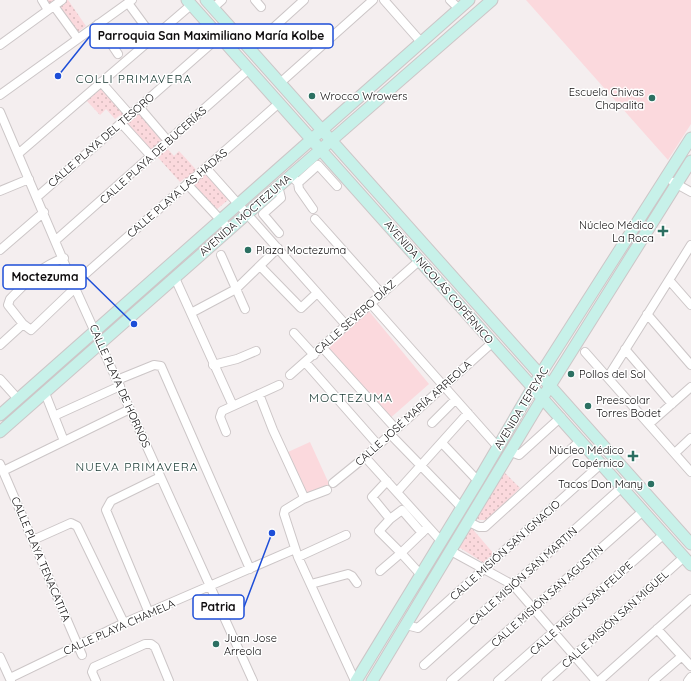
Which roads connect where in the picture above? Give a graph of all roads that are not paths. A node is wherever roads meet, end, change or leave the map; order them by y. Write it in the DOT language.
graph roads {
  1 [pos="42,0"];
  2 [pos="62,0"];
  3 [pos="222,0"];
  4 [pos="255,0"];
  5 [pos="304,0"];
  6 [pos="373,0"];
  7 [pos="384,0"];
  8 [pos="450,0"];
  9 [pos="469,0"];
  10 [pos="492,0"];
  11 [pos="130,1"];
  12 [pos="189,2"];
  13 [pos="210,4"];
  14 [pos="261,7"];
  15 [pos="51,8"];
  16 [pos="459,9"];
  17 [pos="98,24"];
  18 [pos="220,36"];
  19 [pos="153,37"];
  20 [pos="78,39"];
  21 [pos="421,42"];
  22 [pos="0,45"];
  23 [pos="250,49"];
  24 [pos="118,54"];
  25 [pos="249,69"];
  26 [pos="101,82"];
  27 [pos="280,83"];
  28 [pos="0,95"];
  29 [pos="280,103"];
  30 [pos="139,107"];
  31 [pos="0,112"];
  32 [pos="130,115"];
  33 [pos="121,123"];
  34 [pos="3,126"];
  35 [pos="321,130"];
  36 [pos="691,138"];
  37 [pos="311,139"];
  38 [pos="331,140"];
  39 [pos="168,141"];
  40 [pos="321,149"];
  41 [pos="18,154"];
  42 [pos="151,156"];
  43 [pos="691,161"];
  44 [pos="206,168"];
  45 [pos="666,177"];
  46 [pos="29,179"];
  47 [pos="295,179"];
  48 [pos="186,184"];
  49 [pos="677,184"];
  50 [pos="278,186"];
  51 [pos="337,186"];
  52 [pos="0,191"];
  53 [pos="691,192"];
  54 [pos="37,197"];
  55 [pos="238,205"];
  56 [pos="313,209"];
  57 [pos="44,212"];
  58 [pos="246,214"];
  59 [pos="315,219"];
  60 [pos="221,220"];
  61 [pos="229,229"];
  62 [pos="279,233"];
  63 [pos="56,240"];
  64 [pos="691,245"];
  65 [pos="278,248"];
  66 [pos="0,250"];
  67 [pos="222,255"];
  68 [pos="64,258"];
  69 [pos="420,260"];
  70 [pos="260,266"];
  71 [pos="175,278"];
  72 [pos="669,280"];
  73 [pos="74,286"];
  74 [pos="236,289"];
  75 [pos="317,293"];
  76 [pos="382,294"];
  77 [pos="371,304"];
  78 [pos="691,305"];
  79 [pos="245,309"];
  80 [pos="191,313"];
  81 [pos="647,314"];
  82 [pos="23,324"];
  83 [pos="346,325"];
  84 [pos="95,332"];
  85 [pos="294,333"];
  86 [pos="493,342"];
  87 [pos="101,344"];
  88 [pos="0,345"];
  89 [pos="322,347"];
  90 [pos="625,349"];
  91 [pos="256,351"];
  92 [pos="585,352"];
  93 [pos="314,354"];
  94 [pos="305,362"];
  95 [pos="214,365"];
  96 [pos="691,365"];
  97 [pos="290,375"];
  98 [pos="540,375"];
  99 [pos="608,377"];
  100 [pos="0,379"];
  101 [pos="119,383"];
  102 [pos="279,385"];
  103 [pos="444,386"];
  104 [pos="533,386"];
  105 [pos="550,386"];
  106 [pos="691,387"];
  107 [pos="45,393"];
  108 [pos="259,394"];
  109 [pos="543,397"];
  110 [pos="18,399"];
  111 [pos="455,400"];
  112 [pos="672,404"];
  113 [pos="233,406"];
  114 [pos="130,409"];
  115 [pos="468,413"];
  116 [pos="0,415"];
  117 [pos="54,416"];
  118 [pos="561,417"];
  119 [pos="432,423"];
  120 [pos="649,424"];
  121 [pos="0,432"];
  122 [pos="226,432"];
  123 [pos="393,432"];
  124 [pos="691,438"];
  125 [pos="581,440"];
  126 [pos="64,441"];
  127 [pos="442,443"];
  128 [pos="378,445"];
  129 [pos="497,446"];
  130 [pos="511,452"];
  131 [pos="674,453"];
  132 [pos="365,457"];
  133 [pos="602,463"];
  134 [pos="422,466"];
  135 [pos="1,467"];
  136 [pos="691,472"];
  137 [pos="160,477"];
  138 [pos="387,481"];
  139 [pos="333,483"];
  140 [pos="477,484"];
  141 [pos="622,487"];
  142 [pos="327,490"];
  143 [pos="397,492"];
  144 [pos="485,496"];
  145 [pos="303,499"];
  146 [pos="405,507"];
  147 [pos="462,508"];
  148 [pos="643,510"];
  149 [pos="390,519"];
  150 [pos="469,522"];
  151 [pos="428,527"];
  152 [pos="422,534"];
  153 [pos="664,534"];
  154 [pos="346,535"];
  155 [pos="33,540"];
  156 [pos="441,541"];
  157 [pos="691,544"];
  158 [pos="451,551"];
  159 [pos="297,553"];
  160 [pos="401,553"];
  161 [pos="688,561"];
  162 [pos="250,569"];
  163 [pos="484,569"];
  164 [pos="380,571"];
  165 [pos="421,575"];
  166 [pos="357,583"];
  167 [pos="310,584"];
  168 [pos="513,585"];
  169 [pos="209,587"];
  170 [pos="413,587"];
  171 [pos="425,594"];
  172 [pos="691,599"];
  173 [pos="533,608"];
  174 [pos="149,612"];
  175 [pos="124,623"];
  176 [pos="406,625"];
  177 [pos="657,630"];
  178 [pos="554,632"];
  179 [pos="78,644"];
  180 [pos="82,655"];
  181 [pos="574,656"];
  182 [pos="682,656"];
  183 [pos="0,657"];
  184 [pos="424,665"];
  185 [pos="691,666"];
  186 [pos="691,677"];
  187 [pos="10,680"];
  188 [pos="96,681"];
  189 [pos="169,681"];
  190 [pos="253,681"];
  191 [pos="355,681"];
  192 [pos="372,681"];
  193 [pos="451,681"];
  194 [pos="498,681"];
  195 [pos="546,681"];
  196 [pos="598,681"];
  197 [pos="653,681"];
  198 [pos="688,681"];
  1 -- 15 [label="street"];
  2 -- 15 [label="street"];
  3 -- 13 [label="street"];
  4 -- 14 [label="street"];
  5 -- 23 [label="street"];
  6 -- 27 [label="street"];
  7 -- 21 [label="street"];
  8 -- 16 [label="street"];
  9 -- 16 [label="street, AVENIDA MOCTEZUMA"];
  10 -- 38 [label="street, AVENIDA MOCTEZUMA"];
  11 -- 17 [label="street"];
  11 -- 19 [label="street"];
  12 -- 18 [label="street, AVENIDA NICOLÁS COPÉRNICO"];
  12 -- 19 [label="street"];
  13 -- 23 [label="street, AVENIDA NICOLÁS COPÉRNICO"];
  15 -- 20 [label="street"];
  15 -- 22 [label="street"];
  16 -- 21 [label="street, AVENIDA MOCTEZUMA"];
  17 -- 20 [label="street"];
  17 -- 24 [label="street"];
  18 -- 25 [label="street, AVENIDA NICOLÁS COPÉRNICO"];
  18 -- 30 [label="street, CALLE PLAYA DEL TESORO"];
  19 -- 26 [label="street"];
  20 -- 28 [label="street"];
  21 -- 35 [label="street, AVENIDA MOCTEZUMA"];
  23 -- 27 [label="street, AVENIDA NICOLÁS COPÉRNICO"];
  25 -- 29 [label="street, AVENIDA NICOLÁS COPÉRNICO"];
  25 -- 39 [label="street, CALLE PLAYA DE BUCERÍAS"];
  26 -- 32 [label="street"];
  26 -- 41 [label="street"];
  27 -- 35 [label="street, AVENIDA NICOLÁS COPÉRNICO"];
  29 -- 37 [label="street, AVENIDA NICOLÁS COPÉRNICO"];
  29 -- 44 [label="street, CALLE PLAYA LAS HADAS"];
  30 -- 32 [label="street, CALLE PLAYA DEL TESORO"];
  30 -- 39 [label="street"];
  31 -- 34 [label="street, CALLE PLAYA DE HORNOS"];
  32 -- 33 [label="street, CALLE PLAYA DEL TESORO"];
  33 -- 42 [label="street"];
  33 -- 54 [label="street, CALLE PLAYA DEL TESORO"];
  34 -- 41 [label="street, CALLE PLAYA DE HORNOS"];
  35 -- 37 [label="street, AVENIDA MOCTEZUMA"];
  35 -- 38 [label="street, AVENIDA NICOLÁS COPÉRNICO"];
  36 -- 45 [label="street, AVENIDA TEPEYAC"];
  37 -- 40 [label="street, AVENIDA NICOLÁS COPÉRNICO"];
  37 -- 55 [label="street, AVENIDA MOCTEZUMA"];
  38 -- 40 [label="street, AVENIDA MOCTEZUMA"];
  38 -- 98 [label="street, AVENIDA NICOLÁS COPÉRNICO"];
  39 -- 42 [label="street, CALLE PLAYA DE BUCERÍAS"];
  40 -- 47 [label="street, AVENIDA MOCTEZUMA"];
  40 -- 69 [label="street, AVENIDA NICOLÁS COPÉRNICO"];
  41 -- 46 [label="street, CALLE PLAYA DE HORNOS"];
  42 -- 63 [label="street, CALLE PLAYA DE BUCERÍAS"];
  43 -- 49 [label="street, AVENIDA TEPEYAC"];
  44 -- 48 [label="street, CALLE PLAYA LAS HADAS"];
  44 -- 55 [label="street"];
  45 -- 49 [label="street"];
  45 -- 98 [label="street, AVENIDA TEPEYAC"];
  46 -- 52 [label="street"];
  46 -- 54 [label="street, CALLE PLAYA DE HORNOS"];
  47 -- 50 [label="street, AVENIDA MOCTEZUMA"];
  47 -- 51 [label="street"];
  47 -- 56 [label="street"];
  48 -- 60 [label="street"];
  48 -- 73 [label="street, CALLE PLAYA LAS HADAS"];
  49 -- 53 [label="street"];
  49 -- 105 [label="street, AVENIDA TEPEYAC"];
  50 -- 58 [label="street, AVENIDA MOCTEZUMA"];
  50 -- 62 [label="street"];
  54 -- 57 [label="street, CALLE PLAYA DE HORNOS"];
  55 -- 58 [label="street"];
  55 -- 60 [label="street, AVENIDA MOCTEZUMA"];
  57 -- 63 [label="street, CALLE PLAYA DE HORNOS"];
  57 -- 66 [label="street"];
  58 -- 61 [label="street, AVENIDA MOCTEZUMA"];
  58 -- 65 [label="street"];
  59 -- 76 [label="street"];
  60 -- 61 [label="street"];
  60 -- 84 [label="street, AVENIDA MOCTEZUMA"];
  61 -- 71 [label="street, AVENIDA MOCTEZUMA"];
  63 -- 68 [label="street, CALLE PLAYA DE HORNOS"];
  64 -- 72 [label="street"];
  65 -- 70 [label="street"];
  65 -- 75 [label="street"];
  67 -- 74 [label="street"];
  68 -- 73 [label="street, CALLE PLAYA DE HORNOS"];
  68 -- 82 [label="street"];
  69 -- 76 [label="street, CALLE SEVERO DÍAZ"];
  69 -- 86 [label="street, AVENIDA NICOLÁS COPÉRNICO"];
  70 -- 74 [label="street"];
  70 -- 75 [label="street"];
  71 -- 80 [label="street"];
  71 -- 87 [label="street, AVENIDA MOCTEZUMA"];
  72 -- 78 [label="street"];
  72 -- 81 [label="street"];
  73 -- 82 [label="street, CALLE PLAYA LAS HADAS"];
  73 -- 84 [label="street, CALLE PLAYA DE HORNOS"];
  74 -- 79 [label="street"];
  74 -- 80 [label="street"];
  75 -- 83 [label="street"];
  76 -- 77 [label="street, CALLE SEVERO DÍAZ"];
  77 -- 83 [label="street, CALLE SEVERO DÍAZ"];
  77 -- 103 [label="street"];
  80 -- 95 [label="street"];
  81 -- 90 [label="street"];
  81 -- 96 [label="street"];
  82 -- 88 [label="street"];
  83 -- 89 [label="street, CALLE SEVERO DÍAZ"];
  84 -- 87 [label="street, CALLE PLAYA DE HORNOS"];
  84 -- 110 [label="street, AVENIDA MOCTEZUMA"];
  85 -- 93 [label="street"];
  86 -- 103 [label="street, CALLE JOSÉ MARÍA ARREOLA"];
  86 -- 104 [label="street, AVENIDA NICOLÁS COPÉRNICO"];
  87 -- 101 [label="street, CALLE PLAYA DE HORNOS"];
  87 -- 107 [label="street, AVENIDA MOCTEZUMA"];
  89 -- 93 [label="street, CALLE SEVERO DÍAZ"];
  89 -- 123 [label="street"];
  90 -- 99 [label="street"];
  90 -- 112 [label="street"];
  91 -- 95 [label="street"];
  92 -- 99 [label="street"];
  93 -- 94 [label="street, CALLE SEVERO DÍAZ"];
  94 -- 97 [label="street, CALLE SEVERO DÍAZ"];
  94 -- 128 [label="street"];
  95 -- 113 [label="street"];
  98 -- 104 [label="street, AVENIDA TEPEYAC"];
  98 -- 105 [label="street, AVENIDA NICOLÁS COPÉRNICO"];
  99 -- 120 [label="street"];
  100 -- 110 [label="street"];
  101 -- 114 [label="street, CALLE PLAYA DE HORNOS"];
  101 -- 117 [label="street"];
  101 -- 162 [label="street"];
  102 -- 108 [label="street"];
  103 -- 111 [label="street"];
  103 -- 123 [label="street, CALLE JOSÉ MARÍA ARREOLA"];
  104 -- 109 [label="street, AVENIDA NICOLÁS COPÉRNICO"];
  104 -- 129 [label="street, AVENIDA TEPEYAC"];
  105 -- 109 [label="street, AVENIDA TEPEYAC"];
  105 -- 157 [label="street, AVENIDA NICOLÁS COPÉRNICO"];
  106 -- 112 [label="street"];
  107 -- 117 [label="street"];
  107 -- 121 [label="street, AVENIDA MOCTEZUMA"];
  108 -- 113 [label="street"];
  108 -- 145 [label="street"];
  109 -- 118 [label="street, AVENIDA NICOLÁS COPÉRNICO"];
  109 -- 130 [label="street, AVENIDA TEPEYAC"];
  110 -- 116 [label="street, AVENIDA MOCTEZUMA"];
  111 -- 115 [label="street"];
  111 -- 119 [label="street"];
  112 -- 120 [label="street"];
  113 -- 122 [label="street"];
  114 -- 126 [label="street"];
  114 -- 137 [label="street, CALLE PLAYA DE HORNOS"];
  115 -- 127 [label="street"];
  115 -- 129 [label="street"];
  117 -- 126 [label="street"];
  118 -- 125 [label="street, AVENIDA NICOLÁS COPÉRNICO"];
  118 -- 130 [label="street"];
  120 -- 131 [label="street"];
  123 -- 128 [label="street, CALLE JOSÉ MARÍA ARREOLA"];
  123 -- 134 [label="street"];
  124 -- 131 [label="street"];
  125 -- 133 [label="street, AVENIDA NICOLÁS COPÉRNICO"];
  125 -- 150 [label="street"];
  126 -- 135 [label="street"];
  127 -- 134 [label="street"];
  127 -- 140 [label="street"];
  128 -- 132 [label="street, CALLE JOSÉ MARÍA ARREOLA"];
  129 -- 140 [label="street, AVENIDA TEPEYAC"];
  130 -- 144 [label="street, AVENIDA TEPEYAC"];
  131 -- 136 [label="street"];
  132 -- 138 [label="street"];
  132 -- 139 [label="street, CALLE JOSÉ MARÍA ARREOLA"];
  133 -- 141 [label="street, AVENIDA NICOLÁS COPÉRNICO"];
  133 -- 163 [label="street, CALLE MISIÓN SAN IGNACIO"];
  134 -- 143 [label="street"];
  134 -- 147 [label="street"];
  135 -- 155 [label="street, CALLE PLAYA TENACATITA"];
  137 -- 169 [label="street, CALLE PLAYA DE HORNOS"];
  137 -- 174 [label="street"];
  138 -- 143 [label="street"];
  138 -- 149 [label="street"];
  140 -- 144 [label="street"];
  140 -- 147 [label="street, AVENIDA TEPEYAC"];
  141 -- 148 [label="street, AVENIDA NICOLÁS COPÉRNICO"];
  141 -- 168 [label="street, CALLE MISIÓN SAN MARTIN"];
  142 -- 145 [label="street"];
  143 -- 146 [label="street"];
  144 -- 150 [label="street, AVENIDA TEPEYAC"];
  145 -- 159 [label="street"];
  146 -- 149 [label="street"];
  146 -- 151 [label="street"];
  146 -- 152 [label="street"];
  147 -- 156 [label="street, AVENIDA TEPEYAC"];
  148 -- 153 [label="street, AVENIDA NICOLÁS COPÉRNICO"];
  148 -- 173 [label="street, CALLE MISIÓN SAN AGUSTÍN"];
  149 -- 160 [label="street"];
  150 -- 158 [label="street, AVENIDA TEPEYAC"];
  151 -- 152 [label="street"];
  151 -- 156 [label="street"];
  152 -- 160 [label="street"];
  153 -- 161 [label="street, AVENIDA NICOLÁS COPÉRNICO"];
  153 -- 178 [label="street, CALLE MISIÓN SAN FELIPE"];
  154 -- 159 [label="street, CALLE PLAYA CHAMELA"];
  155 -- 175 [label="street"];
  155 -- 179 [label="street, CALLE PLAYA TENACATITA"];
  156 -- 165 [label="street, AVENIDA TEPEYAC"];
  158 -- 163 [label="street"];
  158 -- 171 [label="street, AVENIDA TEPEYAC"];
  159 -- 162 [label="street, CALLE PLAYA CHAMELA"];
  159 -- 167 [label="street"];
  160 -- 164 [label="street"];
  160 -- 165 [label="street"];
  161 -- 181 [label="street, CALLE MISIÓN SAN MIGUEL"];
  162 -- 169 [label="street, CALLE PLAYA CHAMELA"];
  163 -- 168 [label="street"];
  163 -- 176 [label="street, CALLE MISIÓN SAN IGNACIO"];
  165 -- 170 [label="street, AVENIDA TEPEYAC"];
  166 -- 167 [label="street"];
  167 -- 191 [label="street"];
  168 -- 173 [label="street"];
  168 -- 184 [label="street, CALLE MISIÓN SAN MARTIN"];
  169 -- 174 [label="street, CALLE PLAYA CHAMELA"];
  169 -- 190 [label="street, CALLE PLAYA DE HORNOS"];
  170 -- 171 [label="street"];
  170 -- 191 [label="street, AVENIDA TEPEYAC"];
  171 -- 176 [label="street, AVENIDA TEPEYAC"];
  172 -- 177 [label="street"];
  173 -- 178 [label="street"];
  173 -- 193 [label="street, CALLE MISIÓN SAN AGUSTÍN"];
  174 -- 175 [label="street, CALLE PLAYA CHAMELA"];
  175 -- 179 [label="street, CALLE PLAYA CHAMELA"];
  176 -- 192 [label="street, AVENIDA TEPEYAC"];
  177 -- 182 [label="street"];
  177 -- 196 [label="street"];
  178 -- 181 [label="street"];
  178 -- 194 [label="street, CALLE MISIÓN SAN FELIPE"];
  179 -- 180 [label="street, CALLE PLAYA TENACATITA"];
  179 -- 187 [label="street, CALLE PLAYA CHAMELA"];
  181 -- 195 [label="street, CALLE MISIÓN SAN MIGUEL"];
  181 -- 196 [label="street"];
  182 -- 185 [label="street"];
  182 -- 197 [label="street"];
  183 -- 187 [label="street, CALLE PLAYA CHAMELA"];
  186 -- 198 [label="street"];
  188 -- 189 [label="street"];
}
